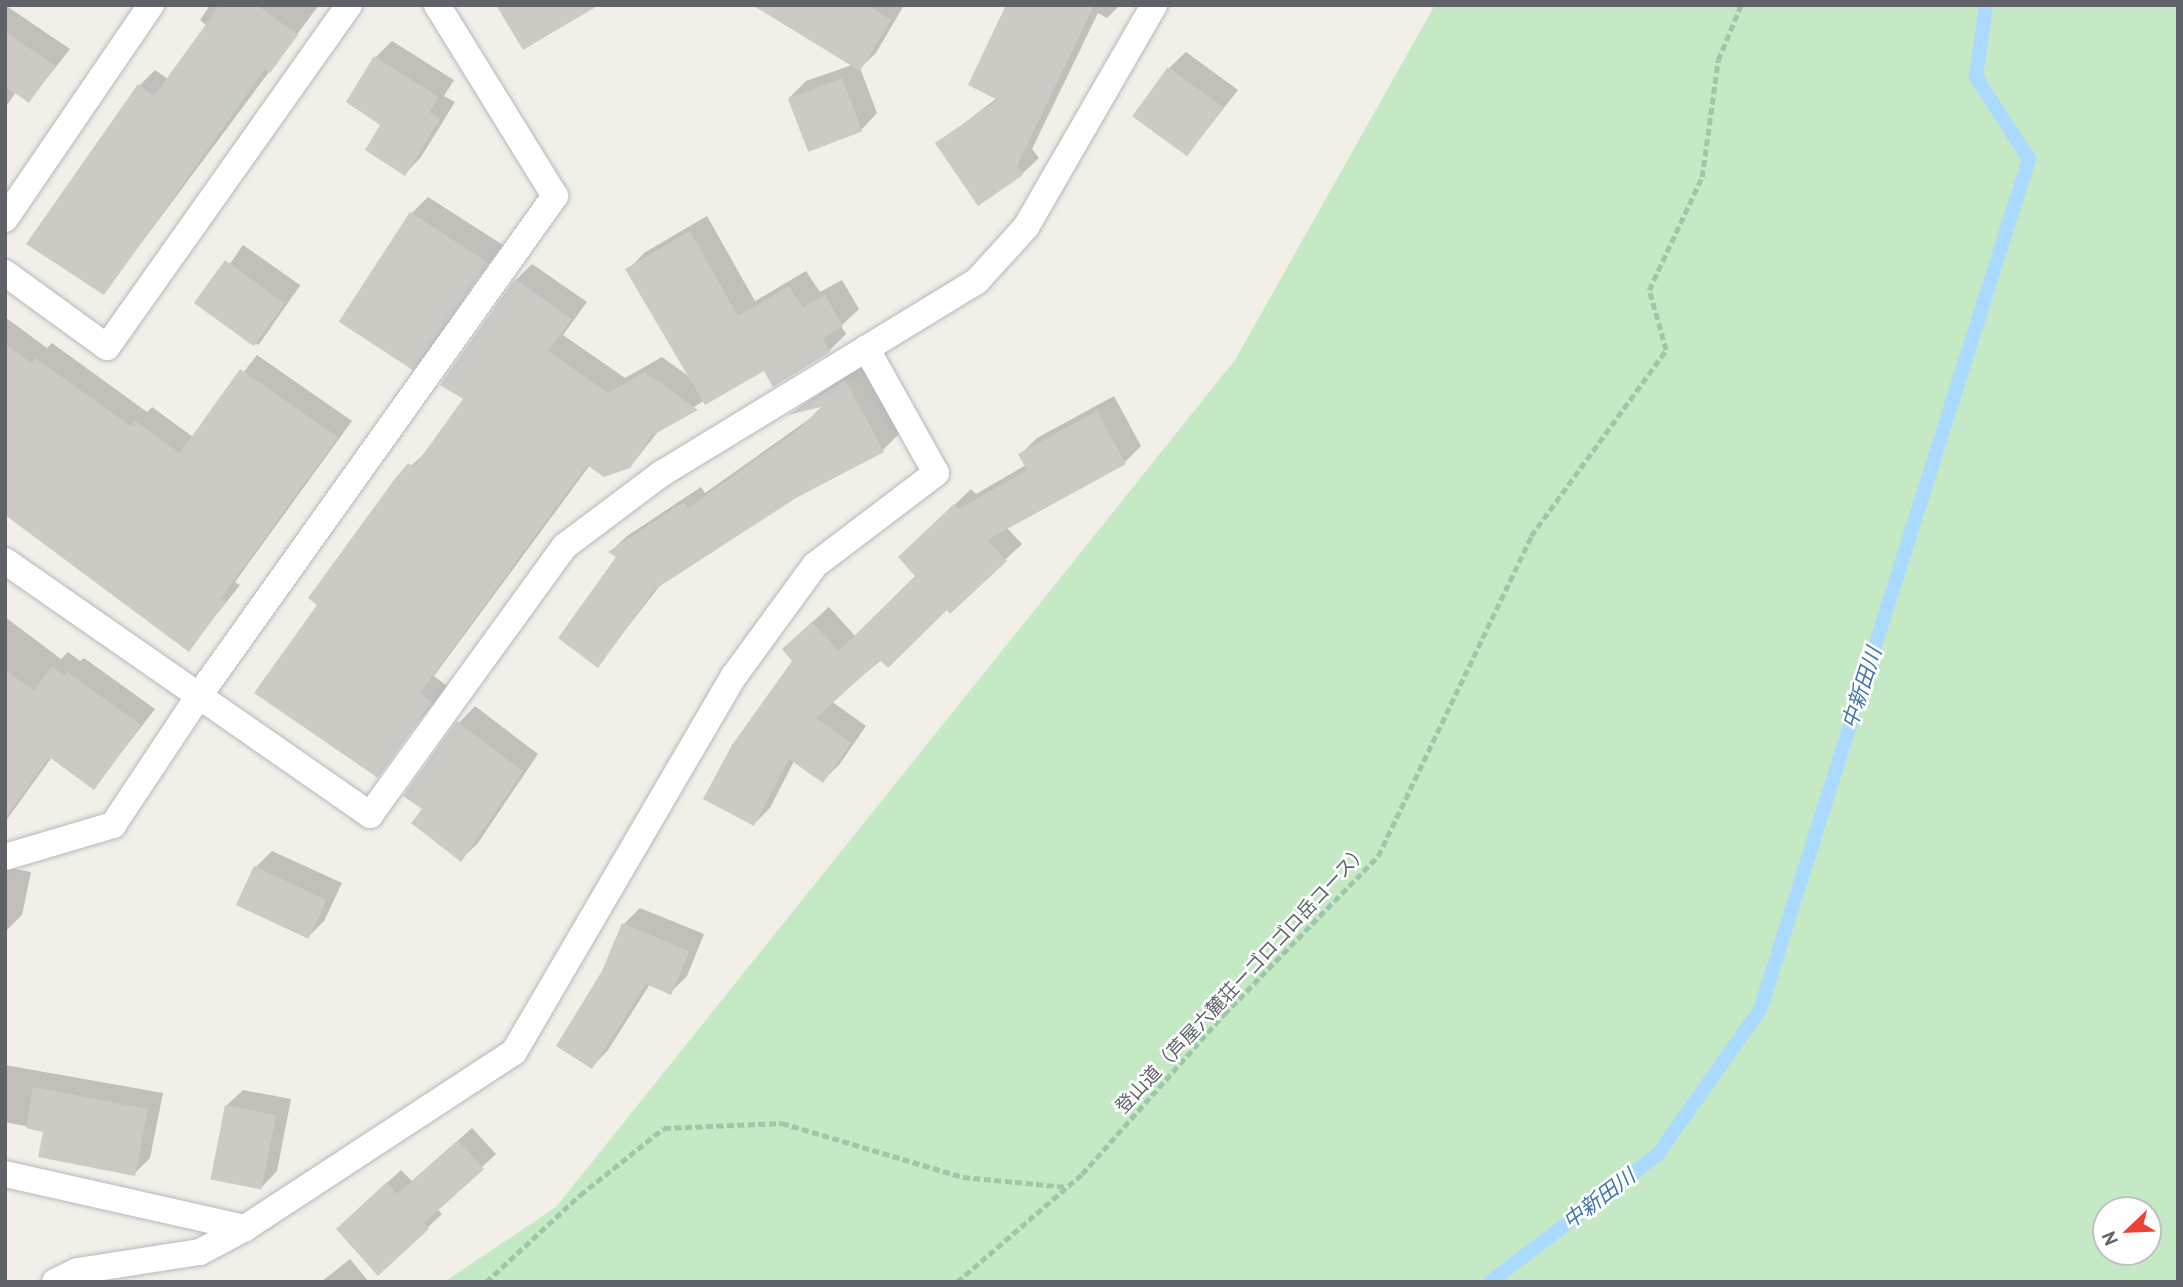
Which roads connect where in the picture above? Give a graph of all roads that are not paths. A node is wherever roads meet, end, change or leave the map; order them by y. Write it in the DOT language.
graph roads {
  1 [pos="151,5"];
  2 [pos="349,5"];
  3 [pos="437,5"];
  4 [pos="1154,5"];
  5 [pos="5,219"];
  6 [pos="5,272"];
  7 [pos="866,348"];
  8 [pos="5,561"];
  9 [pos="198,697"];
  10 [pos="5,857"];
  11 [pos="5,1174"];
  12 [pos="245,1228"];
  13 [pos="55,1282"];
  1 -- 5 [label="lane"];
  2 -- 6 [label="lane"];
  3 -- 9 [label="lane"];
  4 -- 7 [label="lane"];
  7 -- 9 [label="lane"];
  7 -- 12 [label="lane"];
  8 -- 9 [label="lane"];
  9 -- 10 [label="lane"];
  11 -- 12 [label="lane"];
  12 -- 13 [label="lane"];
}
